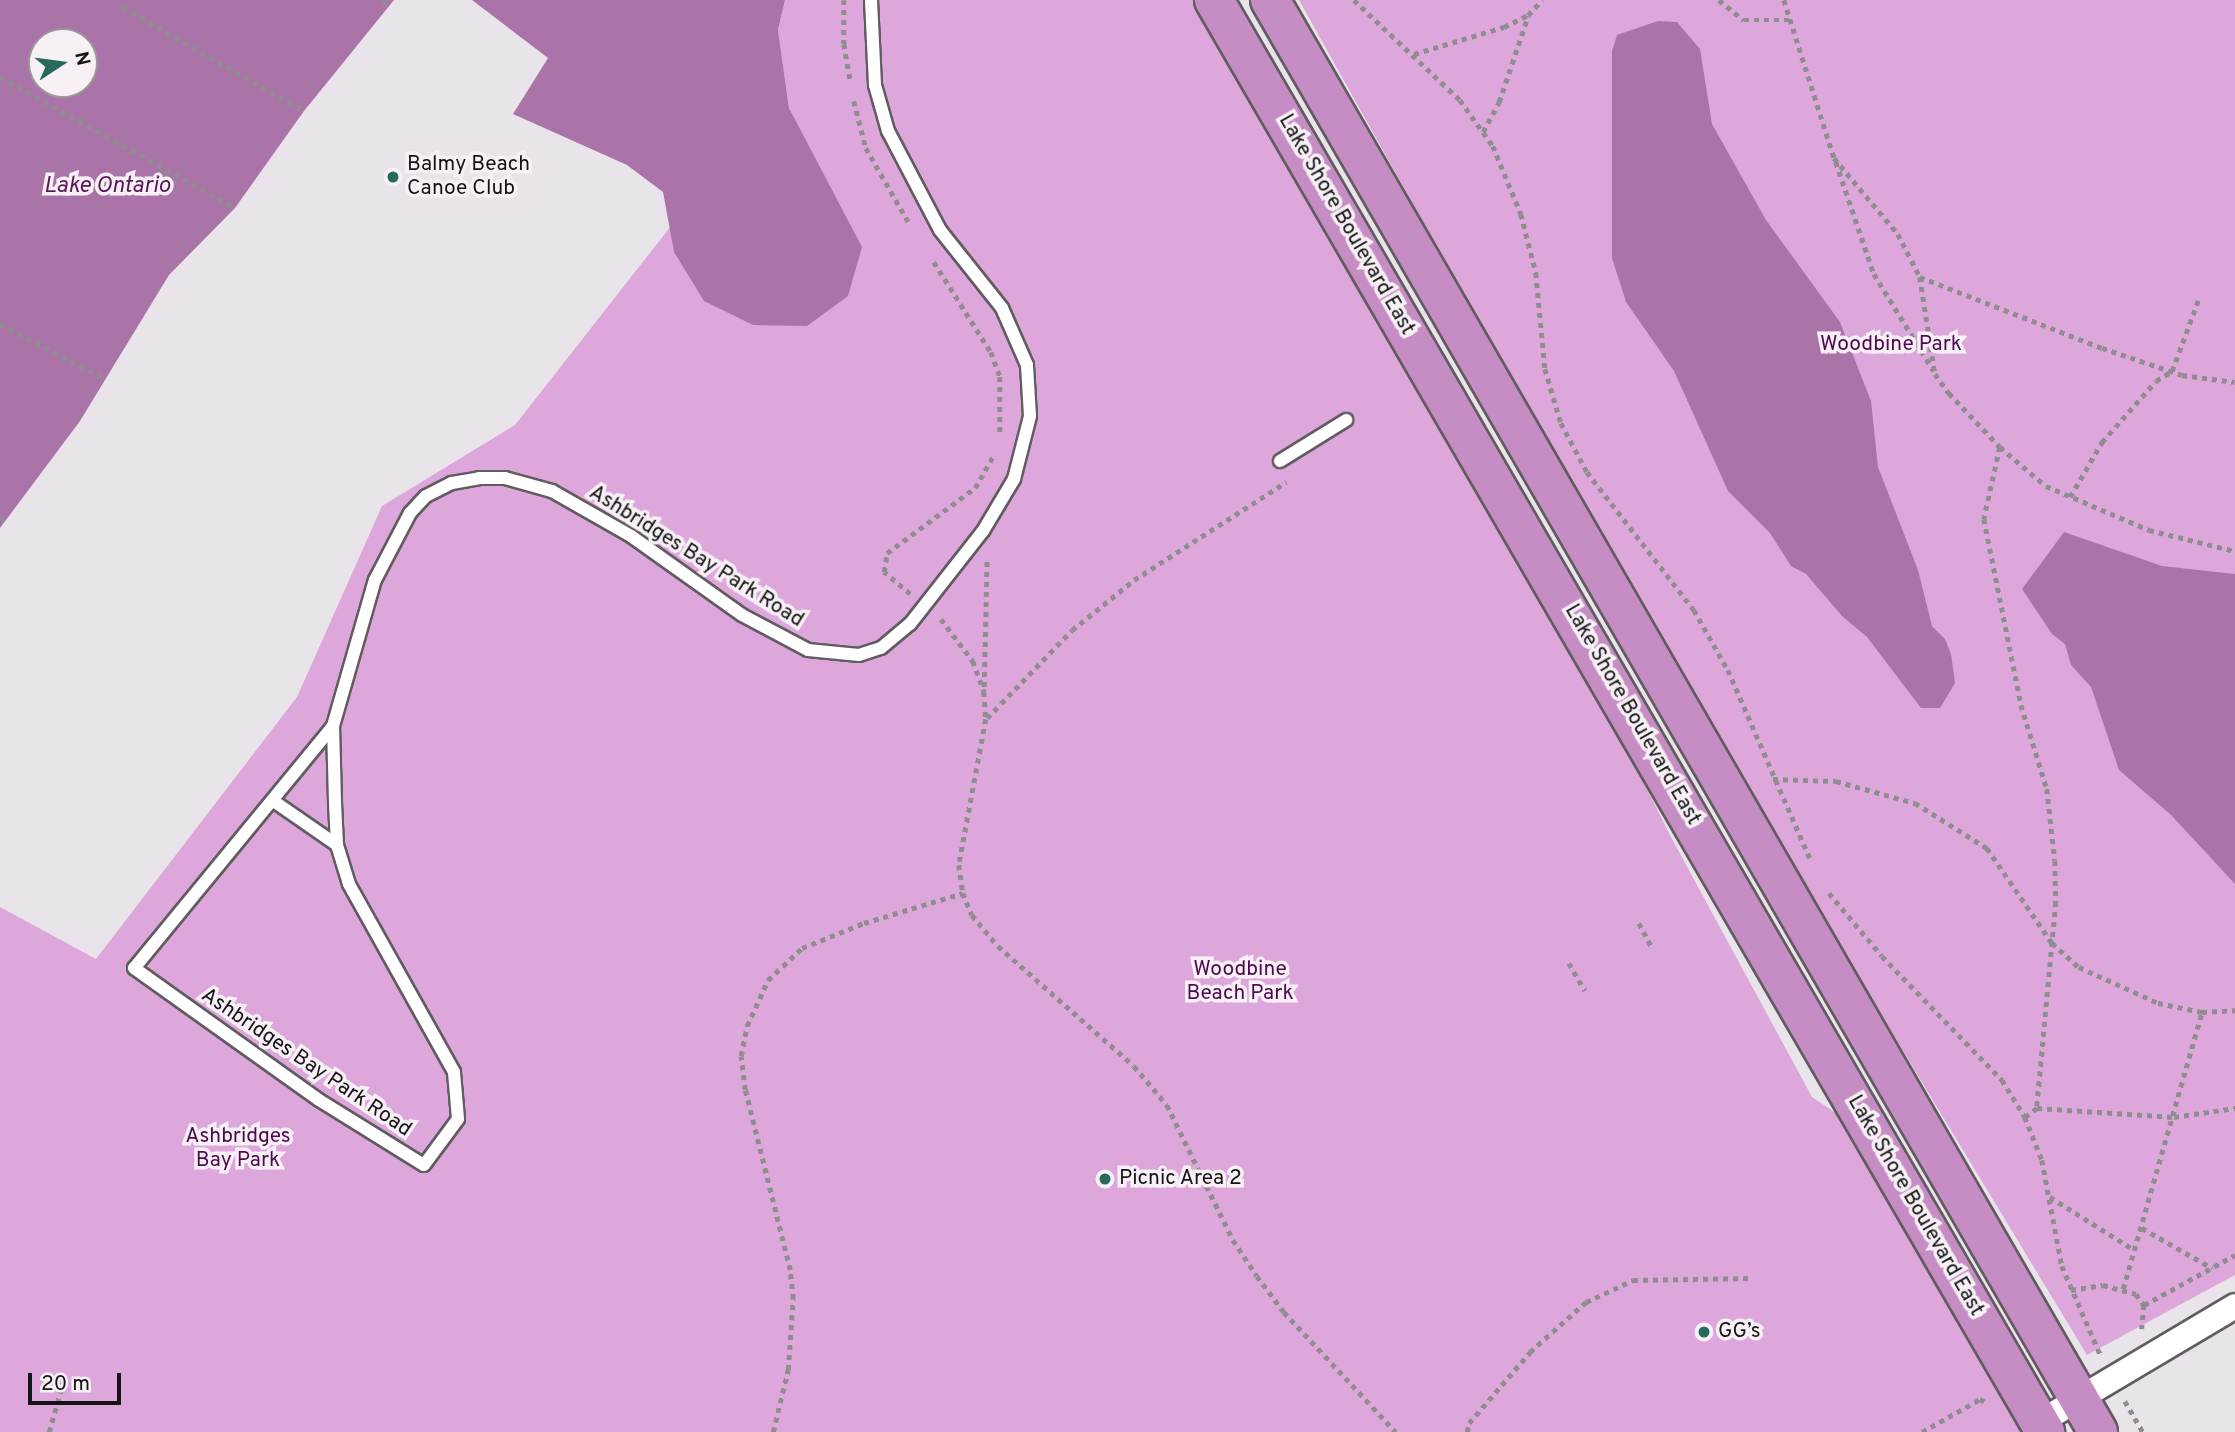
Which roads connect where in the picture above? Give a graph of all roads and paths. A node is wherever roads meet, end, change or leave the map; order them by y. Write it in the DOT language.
graph roads {
  1 [pos="844,0"];
  2 [pos="871,0"];
  3 [pos="1214,0"];
  4 [pos="1270,0"];
  5 [pos="1354,0"];
  6 [pos="1542,0"];
  7 [pos="1719,0"];
  8 [pos="1784,0"];
  9 [pos="123,7"];
  10 [pos="1528,15"];
  11 [pos="1789,20"];
  12 [pos="1414,54"];
  13 [pos="0,77"];
  14 [pos="851,85"];
  15 [pos="854,98"];
  16 [pos="304,111"];
  17 [pos="1483,132"];
  18 [pos="1835,158"];
  19 [pos="236,208"];
  20 [pos="912,227"];
  21 [pos="926,250"];
  22 [pos="1920,277"];
  23 [pos="2199,298"];
  24 [pos="0,324"];
  25 [pos="2172,371"];
  26 [pos="1935,374"];
  27 [pos="105,379"];
  28 [pos="2235,382"];
  29 [pos="1346,420"];
  30 [pos="1000,440"];
  31 [pos="2000,447"];
  32 [pos="997,449"];
  33 [pos="1280,461"];
  34 [pos="1289,480"];
  35 [pos="2070,497"];
  36 [pos="983,531"];
  37 [pos="2235,551"];
  38 [pos="905,591"];
  39 [pos="941,619"];
  40 [pos="984,692"];
  41 [pos="986,719"];
  42 [pos="334,726"];
  43 [pos="1773,779"];
  44 [pos="275,802"];
  45 [pos="337,845"];
  46 [pos="1816,869"];
  47 [pos="1823,881"];
  48 [pos="963,892"];
  49 [pos="1639,923"];
  50 [pos="2052,943"];
  51 [pos="1652,947"];
  52 [pos="1569,963"];
  53 [pos="1585,991"];
  54 [pos="2235,1010"];
  55 [pos="2202,1012"];
  56 [pos="2037,1108"];
  57 [pos="2235,1108"];
  58 [pos="2174,1116"];
  59 [pos="2025,1117"];
  60 [pos="2049,1197"];
  61 [pos="2141,1228"];
  62 [pos="2134,1250"];
  63 [pos="2235,1255"];
  64 [pos="2212,1269"];
  65 [pos="1753,1278"];
  66 [pos="2123,1289"];
  67 [pos="2071,1290"];
  68 [pos="2144,1305"];
  69 [pos="2235,1306"];
  70 [pos="2141,1333"];
  71 [pos="2096,1346"];
  72 [pos="64,1379"];
  73 [pos="2079,1398"];
  74 [pos="1995,1405"];
  75 [pos="2130,1408"];
  76 [pos="2036,1429"];
  77 [pos="49,1432"];
  78 [pos="773,1432"];
  79 [pos="1396,1432"];
  80 [pos="1467,1432"];
  81 [pos="1923,1432"];
  82 [pos="2098,1432"];
  83 [pos="2143,1432"];
  1 -- 14 [label="path"];
  2 -- 36 [label="lane, Ashbridges Bay Park Road"];
  3 -- 76 [label="highway, Lake Shore Boulevard East"];
  4 -- 73 [label="highway, Lake Shore Boulevard East"];
  5 -- 12 [label="path"];
  6 -- 10 [label="path"];
  7 -- 11 [label="path"];
  8 -- 11 [label="path"];
  9 -- 16 [label="path"];
  10 -- 12 [label="path"];
  10 -- 17 [label="path"];
  11 -- 18 [label="path"];
  12 -- 17 [label="path"];
  13 -- 19 [label="path"];
  15 -- 20 [label="path"];
  17 -- 43 [label="path"];
  18 -- 22 [label="path"];
  18 -- 26 [label="path"];
  21 -- 30 [label="path"];
  22 -- 25 [label="path"];
  22 -- 26 [label="path"];
  23 -- 25 [label="path"];
  24 -- 27 [label="path"];
  25 -- 28 [label="path"];
  25 -- 35 [label="path"];
  26 -- 31 [label="path"];
  29 -- 33 [label="lane"];
  31 -- 35 [label="path"];
  31 -- 50 [label="path"];
  32 -- 38 [label="path"];
  34 -- 41 [label="path"];
  35 -- 37 [label="path"];
  36 -- 40 [label="path"];
  36 -- 42 [label="lane, Ashbridges Bay Park Road"];
  39 -- 40 [label="path"];
  40 -- 41 [label="path"];
  41 -- 48 [label="path"];
  42 -- 44 [label="lane, Ashbridges Bay Park Road"];
  42 -- 45 [label="lane, Ashbridges Bay Park Road"];
  43 -- 46 [label="path"];
  43 -- 50 [label="path"];
  44 -- 45 [label="lane"];
  44 -- 45 [label="lane, Ashbridges Bay Park Road"];
  47 -- 59 [label="path"];
  48 -- 78 [label="path"];
  48 -- 79 [label="path"];
  49 -- 51 [label="path"];
  50 -- 55 [label="path"];
  50 -- 56 [label="path"];
  52 -- 53 [label="path"];
  54 -- 55 [label="path"];
  55 -- 58 [label="path"];
  56 -- 58 [label="path"];
  56 -- 59 [label="path"];
  57 -- 58 [label="path"];
  58 -- 61 [label="path"];
  59 -- 60 [label="path"];
  60 -- 62 [label="path"];
  60 -- 67 [label="path"];
  61 -- 62 [label="path"];
  61 -- 64 [label="path"];
  62 -- 66 [label="path"];
  63 -- 64 [label="path"];
  64 -- 68 [label="path"];
  65 -- 80 [label="path"];
  66 -- 67 [label="path"];
  66 -- 68 [label="path"];
  67 -- 71 [label="path"];
  68 -- 70 [label="path"];
  69 -- 73 [label="street"];
  72 -- 77 [label="path"];
  73 -- 76 [label="street"];
  73 -- 82 [label="highway, Lake Shore Boulevard East"];
  74 -- 81 [label="path"];
  75 -- 83 [label="path"];
}
